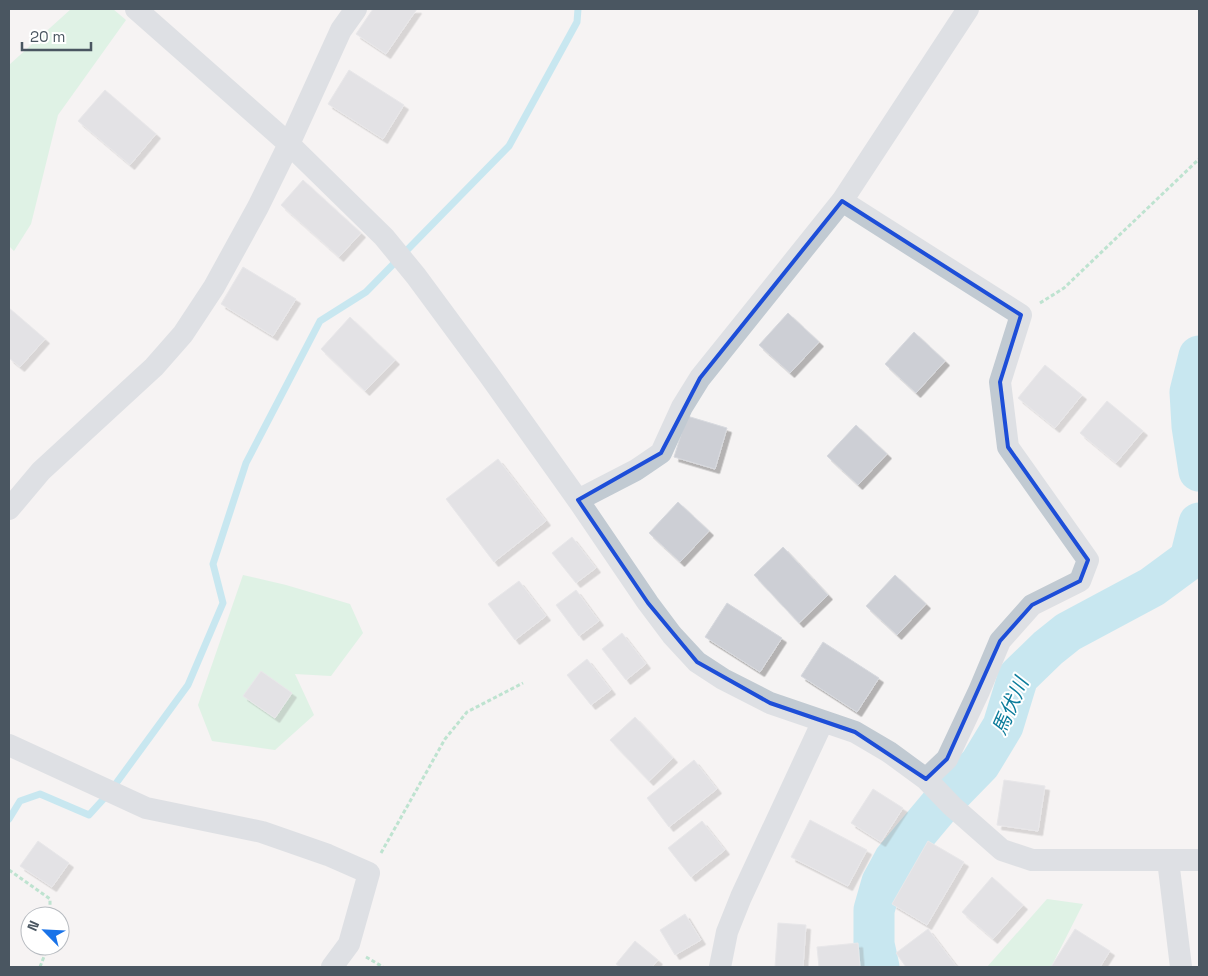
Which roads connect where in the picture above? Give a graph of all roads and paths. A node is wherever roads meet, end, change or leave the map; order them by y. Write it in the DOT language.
graph roads {
  1 [pos="136,9"];
  2 [pos="356,9"];
  3 [pos="968,9"];
  4 [pos="289,144"];
  5 [pos="1199,159"];
  6 [pos="842,201"];
  7 [pos="1021,315"];
  8 [pos="578,500"];
  9 [pos="9,509"];
  10 [pos="523,684"];
  11 [pos="823,721"];
  12 [pos="9,744"];
  13 [pos="930,783"];
  14 [pos="1168,860"];
  15 [pos="1199,860"];
  16 [pos="9,870"];
  17 [pos="369,874"];
  18 [pos="50,906"];
  19 [pos="332,967"];
  20 [pos="720,967"];
  21 [pos="1181,967"];
  1 -- 4 [label="street"];
  2 -- 4 [label="street"];
  3 -- 6 [label="street"];
  4 -- 8 [label="street"];
  4 -- 9 [label="street"];
  5 -- 7 [label="path"];
  6 -- 7 [label="street"];
  6 -- 8 [label="street"];
  7 -- 13 [label="street"];
  8 -- 11 [label="street"];
  10 -- 17 [label="path"];
  11 -- 13 [label="street"];
  11 -- 20 [label="street"];
  12 -- 17 [label="street"];
  13 -- 14 [label="street"];
  14 -- 15 [label="street"];
  14 -- 21 [label="street"];
  16 -- 18 [label="path"];
  17 -- 19 [label="street"];
}
